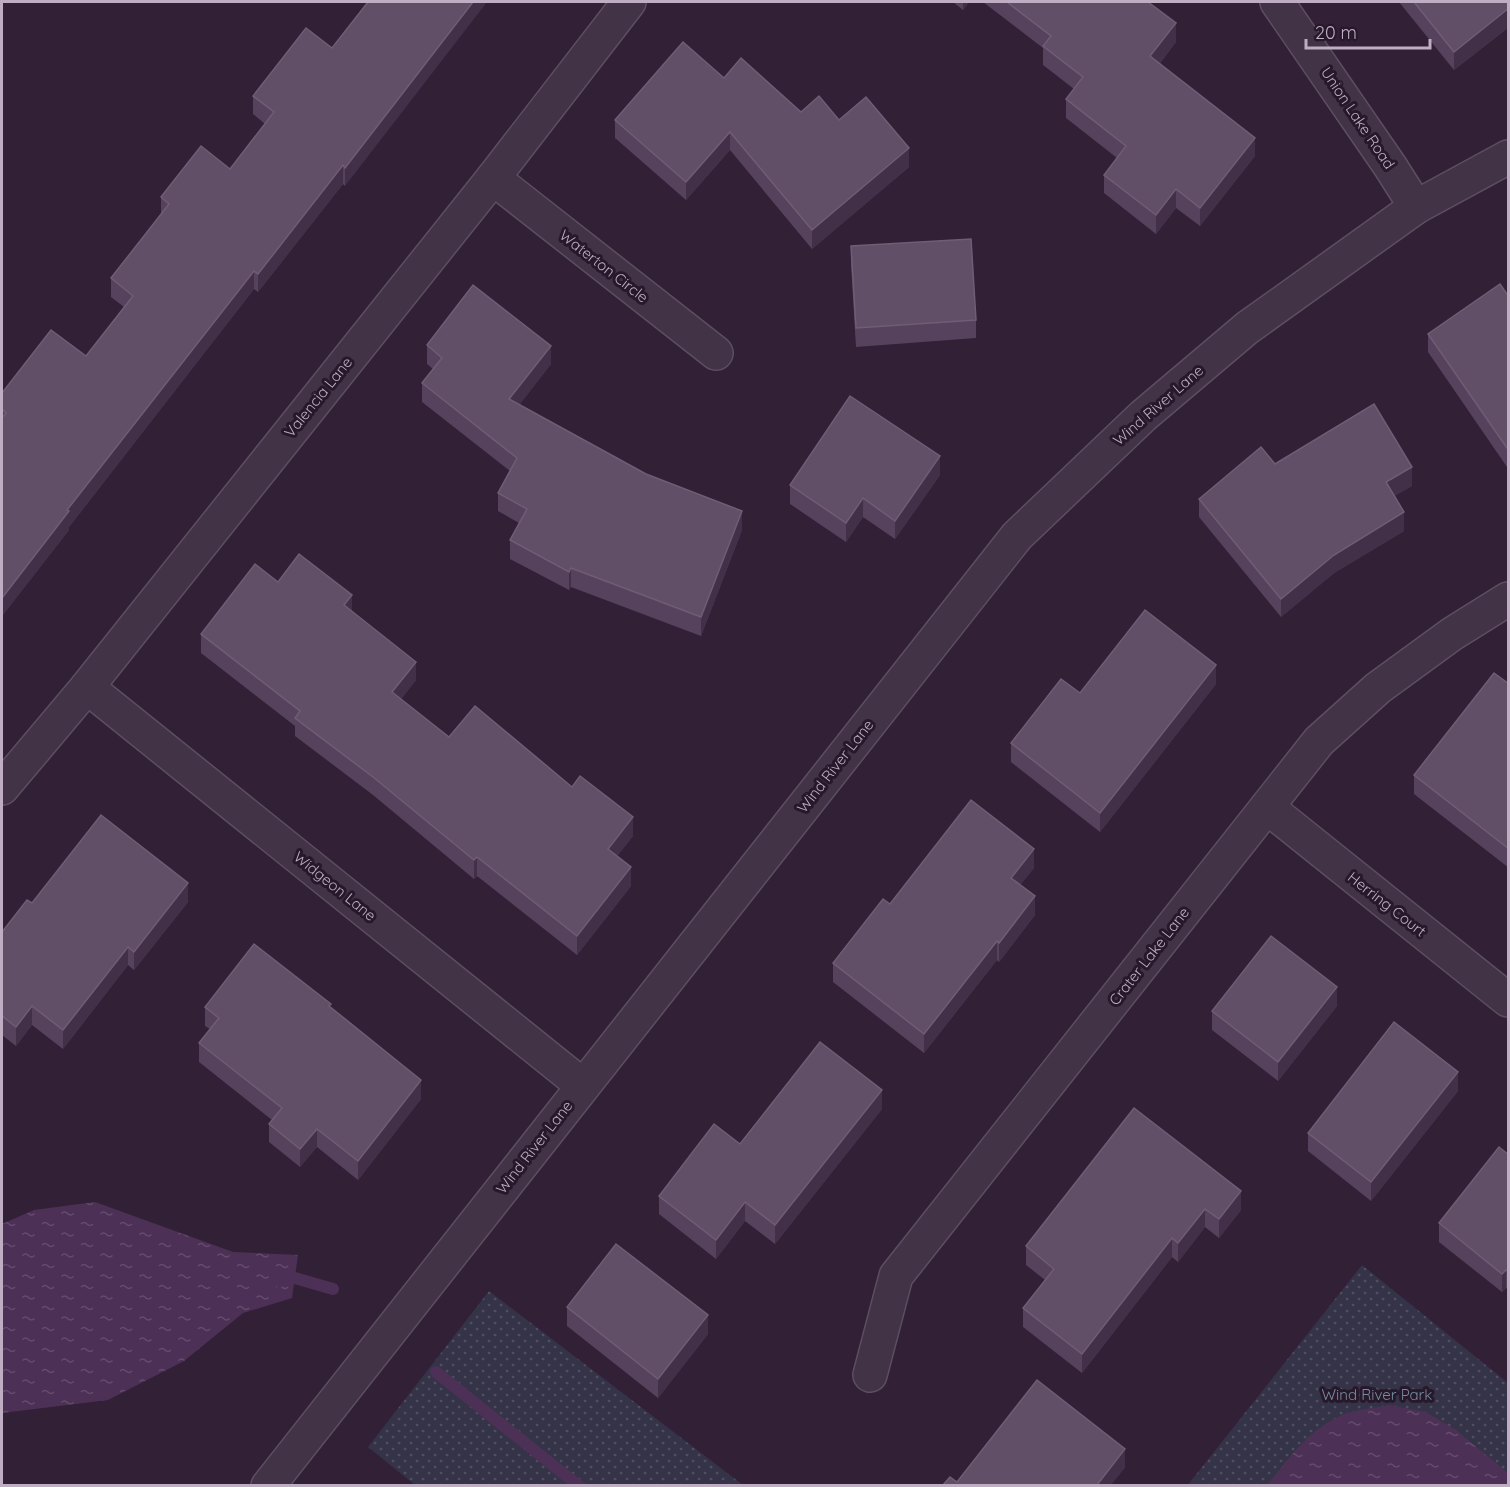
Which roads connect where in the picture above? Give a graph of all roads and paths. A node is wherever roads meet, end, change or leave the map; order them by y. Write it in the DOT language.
graph roads {
  1 [pos="629,2"];
  2 [pos="1277,2"];
  3 [pos="1509,157"];
  4 [pos="493,178"];
  5 [pos="1416,207"];
  6 [pos="716,353"];
  7 [pos="1509,599"];
  8 [pos="87,687"];
  9 [pos="2,788"];
  10 [pos="1267,807"];
  11 [pos="1509,1000"];
  12 [pos="582,1085"];
  13 [pos="870,1375"];
  14 [pos="268,1485"];
  1 -- 4 [label="street, Valencia Lane"];
  2 -- 5 [label="street, Union Lake Road"];
  3 -- 5 [label="street, Wind River Lane"];
  4 -- 6 [label="street, Waterton Circle"];
  4 -- 8 [label="street, Valencia Lane"];
  5 -- 12 [label="street, Wind River Lane"];
  7 -- 10 [label="street, Crater Lake Lane"];
  8 -- 9 [label="street, Valencia Lane"];
  8 -- 12 [label="street, Widgeon Lane"];
  10 -- 11 [label="street, Herring Court"];
  10 -- 13 [label="street, Crater Lake Lane"];
  12 -- 14 [label="street, Wind River Lane"];
}
